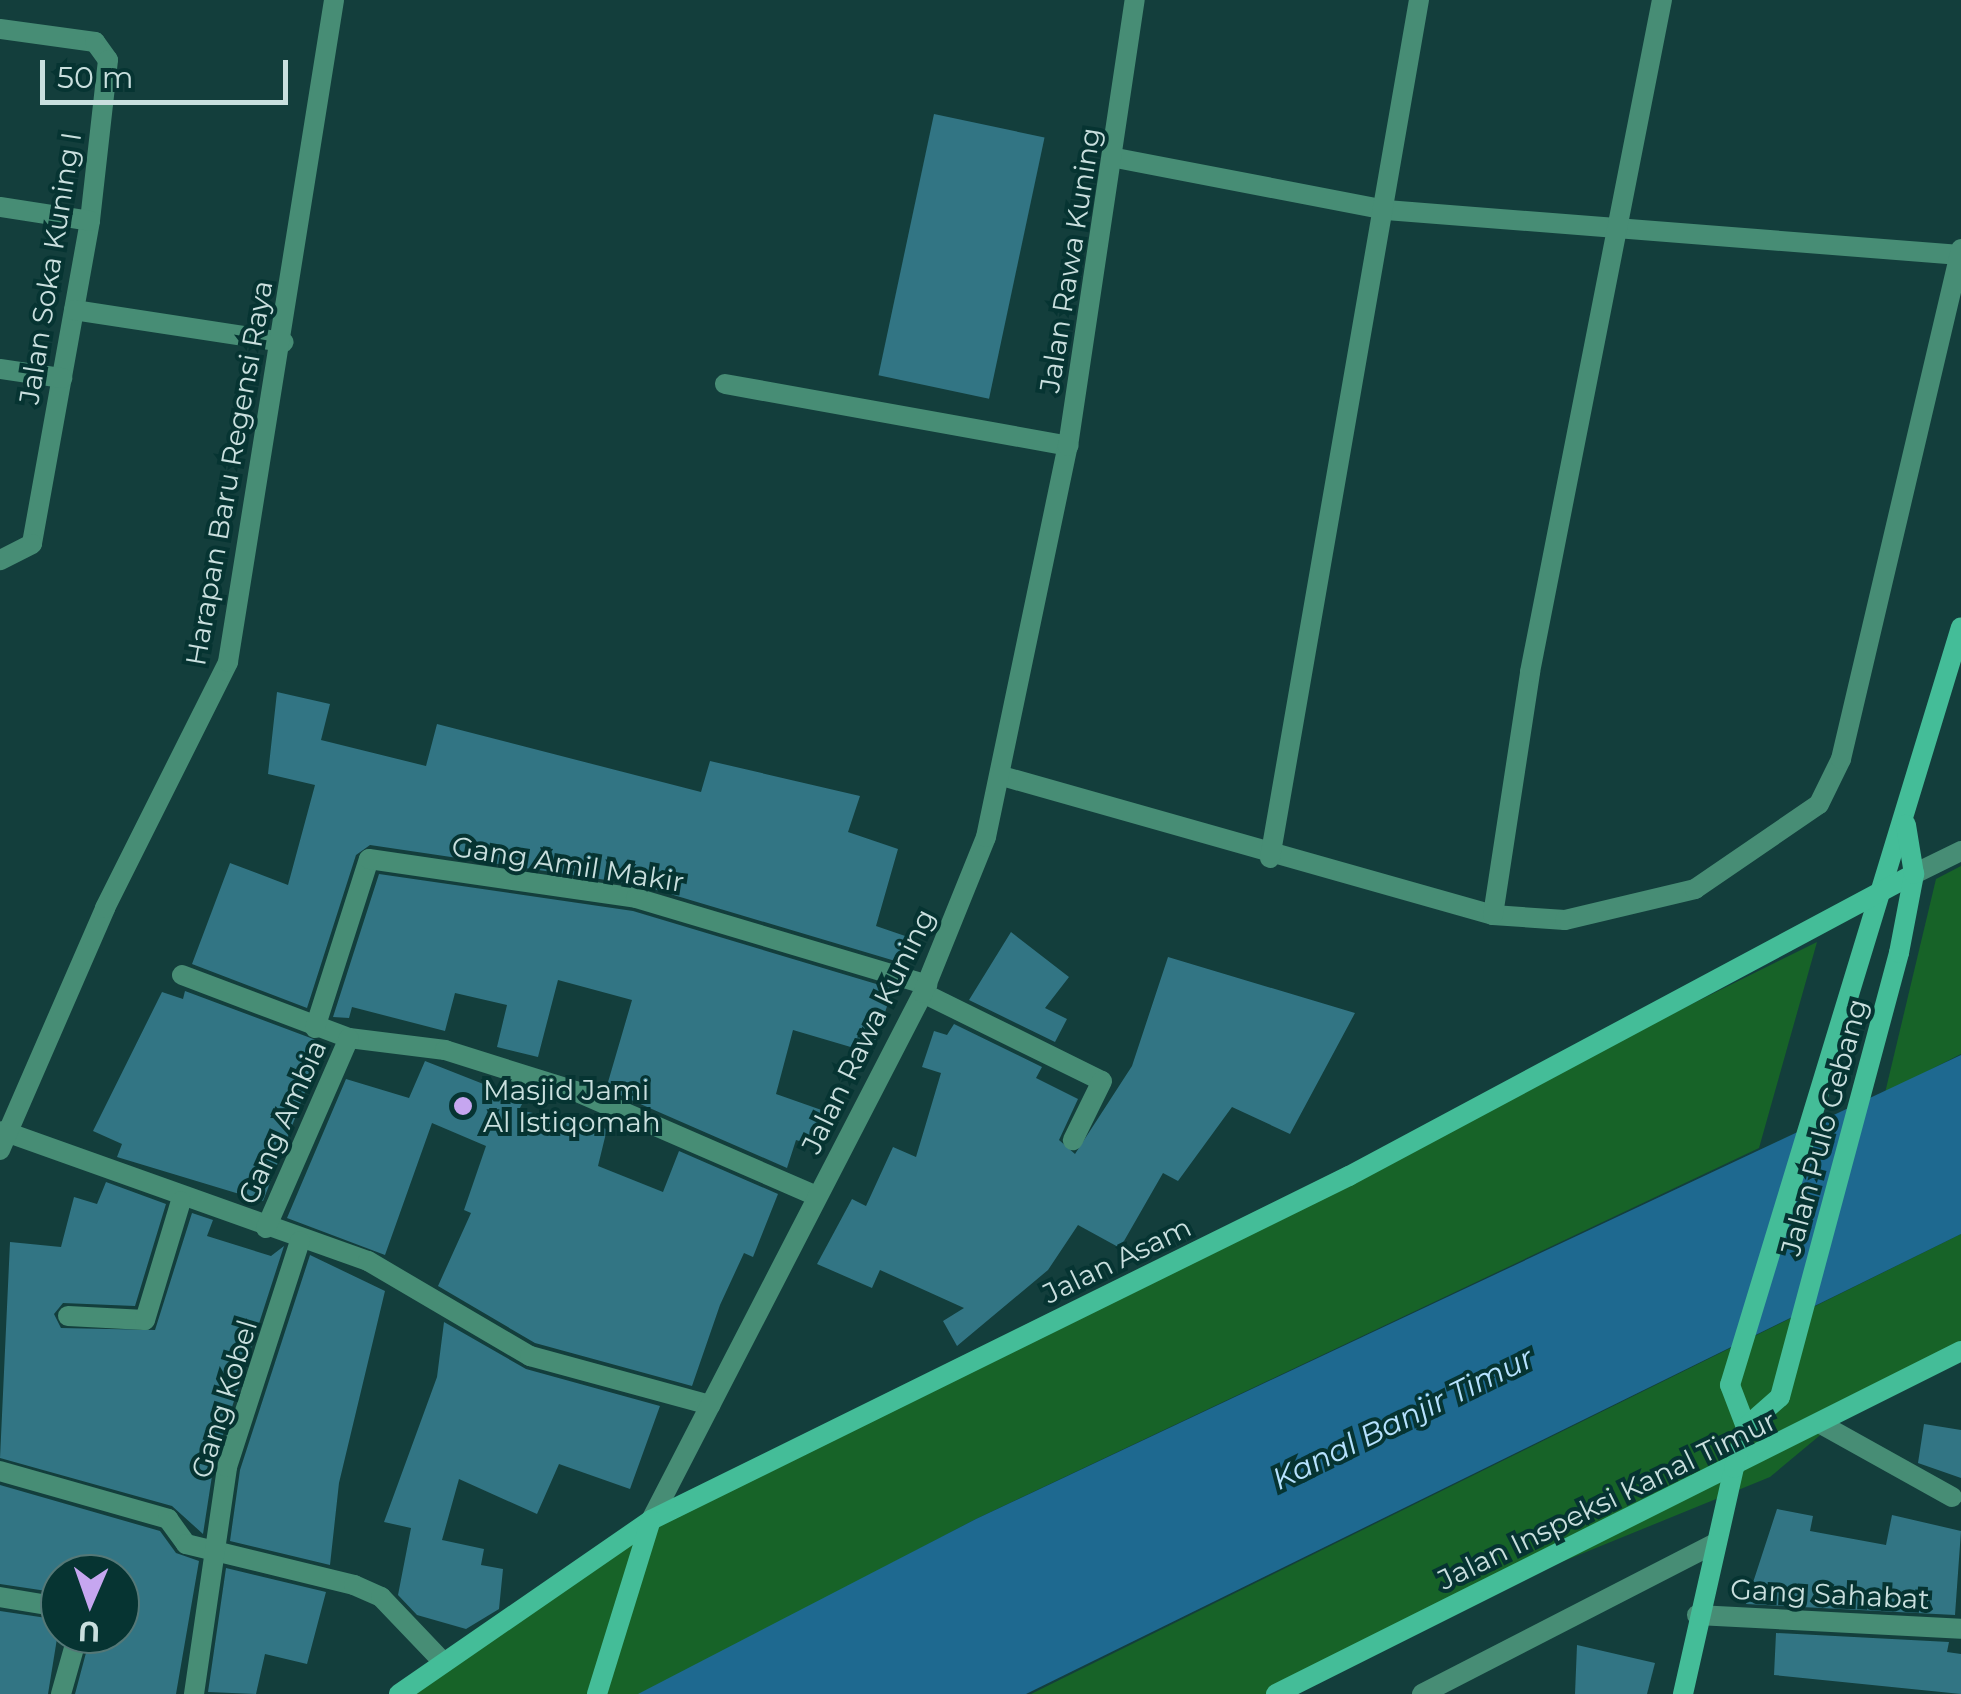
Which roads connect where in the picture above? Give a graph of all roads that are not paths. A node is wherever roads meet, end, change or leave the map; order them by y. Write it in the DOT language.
graph roads {
  1 [pos="334,0"];
  2 [pos="1134,0"];
  3 [pos="1419,0"];
  4 [pos="1662,0"];
  5 [pos="0,29"];
  6 [pos="1116,158"];
  7 [pos="0,207"];
  8 [pos="1386,210"];
  9 [pos="90,221"];
  10 [pos="1614,232"];
  11 [pos="1960,252"];
  12 [pos="74,310"];
  13 [pos="284,342"];
  14 [pos="0,369"];
  15 [pos="62,378"];
  16 [pos="725,384"];
  17 [pos="1068,446"];
  18 [pos="0,560"];
  19 [pos="1961,627"];
  20 [pos="1002,776"];
  21 [pos="1906,825"];
  22 [pos="1961,851"];
  23 [pos="1270,858"];
  24 [pos="1914,874"];
  25 [pos="1873,897"];
  26 [pos="1493,914"];
  27 [pos="182,975"];
  28 [pos="925,989"];
  29 [pos="316,1028"];
  30 [pos="349,1038"];
  31 [pos="4,1138"];
  32 [pos="1073,1140"];
  33 [pos="817,1196"];
  34 [pos="181,1201"];
  35 [pos="266,1228"];
  36 [pos="300,1241"];
  37 [pos="68,1316"];
  38 [pos="1961,1351"];
  39 [pos="710,1405"];
  40 [pos="1821,1424"];
  41 [pos="1746,1427"];
  42 [pos="1734,1468"];
  43 [pos="0,1471"];
  44 [pos="1952,1496"];
  45 [pos="651,1520"];
  46 [pos="1716,1543"];
  47 [pos="219,1552"];
  48 [pos="0,1597"];
  49 [pos="40,1604"];
  50 [pos="1697,1615"];
  51 [pos="1961,1629"];
  52 [pos="73,1654"];
  53 [pos="444,1663"];
  54 [pos="62,1694"];
  55 [pos="194,1694"];
  56 [pos="399,1694"];
  57 [pos="597,1694"];
  58 [pos="1276,1694"];
  59 [pos="1422,1694"];
  60 [pos="1683,1694"];
  1 -- 13 [label="street, Harapan Baru Regensi Raya"];
  2 -- 6 [label="street, Jalan Rawa Kuning"];
  3 -- 8 [label="street"];
  4 -- 10 [label="street"];
  5 -- 9 [label="street, Jalan Soka Kuning I"];
  6 -- 8 [label="street"];
  6 -- 17 [label="street, Jalan Rawa Kuning"];
  7 -- 9 [label="street"];
  8 -- 10 [label="street"];
  8 -- 23 [label="street"];
  9 -- 12 [label="street, Jalan Soka Kuning I"];
  10 -- 11 [label="street"];
  10 -- 26 [label="street"];
  11 -- 26 [label="street"];
  12 -- 13 [label="street"];
  12 -- 15 [label="street, Jalan Soka Kuning I"];
  13 -- 31 [label="street, Harapan Baru Regensi Raya"];
  14 -- 15 [label="street"];
  15 -- 18 [label="street, Jalan Soka Kuning I"];
  16 -- 17 [label="street"];
  17 -- 20 [label="street, Jalan Rawa Kuning"];
  19 -- 21 [label="street, Jalan Pulo Gebang"];
  20 -- 23 [label="street"];
  20 -- 28 [label="street, Jalan Rawa Kuning"];
  21 -- 24 [label="street, Jalan Pulo Gebang"];
  21 -- 25 [label="street, Jalan Pulo Gebang"];
  22 -- 24 [label="street"];
  23 -- 26 [label="street"];
  24 -- 25 [label="street, Jalan Asam"];
  24 -- 41 [label="street, Jalan Pulo Gebang"];
  25 -- 41 [label="street, Jalan Pulo Gebang"];
  25 -- 45 [label="street, Jalan Asam"];
  27 -- 29 [label="street"];
  28 -- 29 [label="street, Gang Amil Makir"];
  28 -- 32 [label="street"];
  28 -- 33 [label="street, Jalan Rawa Kuning"];
  29 -- 30 [label="street"];
  30 -- 33 [label="street"];
  30 -- 35 [label="street, Gang Ambia"];
  31 -- 34 [label="street"];
  33 -- 39 [label="street, Jalan Rawa Kuning"];
  34 -- 35 [label="street"];
  34 -- 37 [label="street"];
  35 -- 36 [label="street"];
  36 -- 39 [label="street"];
  36 -- 47 [label="street, Gang Kobel"];
  38 -- 40 [label="street, Jalan Inspeksi Kanal Timur"];
  39 -- 45 [label="street, Jalan Rawa Kuning"];
  40 -- 42 [label="street, Jalan Inspeksi Kanal Timur"];
  40 -- 44 [label="street"];
  41 -- 42 [label="street"];
  42 -- 46 [label="street"];
  42 -- 58 [label="street, Jalan Inspeksi Kanal Timur"];
  43 -- 47 [label="street"];
  45 -- 53 [label="street, Jalan Asam"];
  45 -- 57 [label="street, Jalan Rawa Kuning"];
  46 -- 50 [label="street"];
  46 -- 59 [label="street"];
  47 -- 53 [label="street"];
  47 -- 55 [label="street, Gang Kobel"];
  48 -- 49 [label="street"];
  50 -- 51 [label="street, Gang Sahabat"];
  50 -- 60 [label="street"];
  52 -- 54 [label="street"];
  53 -- 56 [label="street, Jalan Asam"];
}
